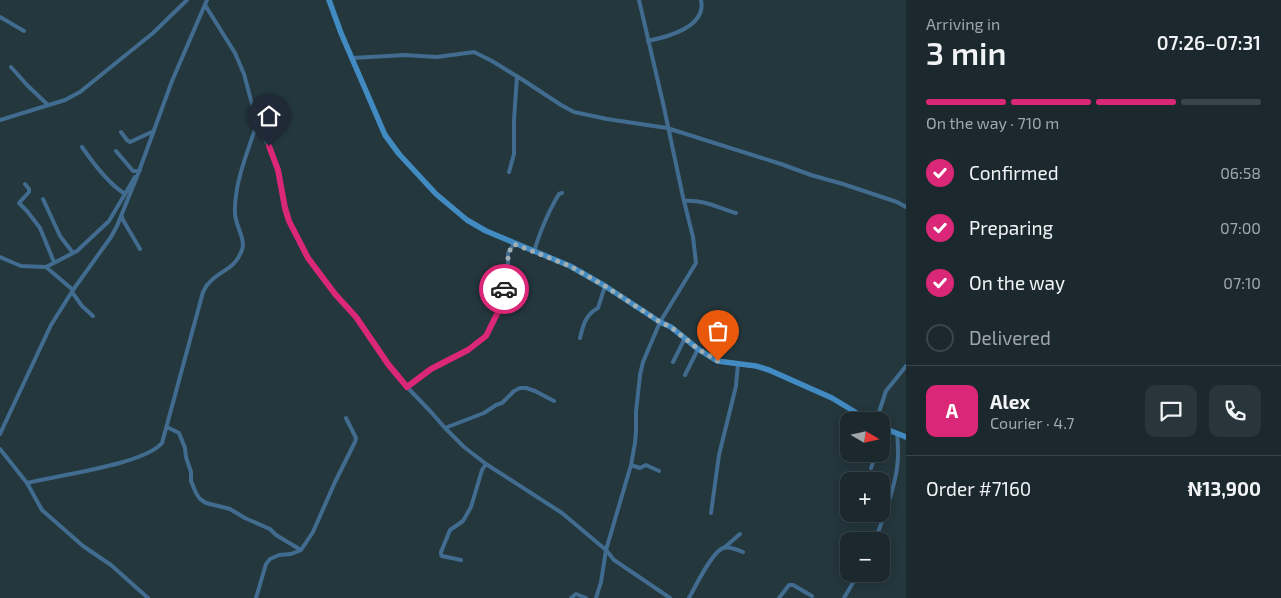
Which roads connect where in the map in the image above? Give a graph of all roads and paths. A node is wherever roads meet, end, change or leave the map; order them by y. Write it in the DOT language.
graph roads {
  1 [pos="188,0"];
  2 [pos="329,0"];
  3 [pos="639,0"];
  4 [pos="701,0"];
  5 [pos="206,2"];
  6 [pos="0,17"];
  7 [pos="24,31"];
  8 [pos="648,41"];
  9 [pos="352,58"];
  10 [pos="11,67"];
  11 [pos="518,76"];
  12 [pos="48,105"];
  13 [pos="0,120"];
  14 [pos="257,122"];
  15 [pos="667,128"];
  16 [pos="154,131"];
  17 [pos="121,132"];
  18 [pos="82,147"];
  19 [pos="116,151"];
  20 [pos="139,172"];
  21 [pos="509,172"];
  22 [pos="25,184"];
  23 [pos="562,193"];
  24 [pos="125,194"];
  25 [pos="43,199"];
  26 [pos="684,201"];
  27 [pos="906,207"];
  28 [pos="736,213"];
  29 [pos="122,214"];
  30 [pos="514,244"];
  31 [pos="140,250"];
  32 [pos="534,252"];
  33 [pos="74,253"];
  34 [pos="0,256"];
  35 [pos="54,262"];
  36 [pos="46,266"];
  37 [pos="605,286"];
  38 [pos="72,291"];
  39 [pos="93,316"];
  40 [pos="660,322"];
  41 [pos="580,338"];
  42 [pos="684,338"];
  43 [pos="698,349"];
  44 [pos="673,362"];
  45 [pos="738,364"];
  46 [pos="906,366"];
  47 [pos="685,375"];
  48 [pos="407,387"];
  49 [pos="554,401"];
  50 [pos="855,412"];
  51 [pos="879,412"];
  52 [pos="346,418"];
  53 [pos="166,427"];
  54 [pos="445,428"];
  55 [pos="890,430"];
  56 [pos="897,433"];
  57 [pos="0,434"];
  58 [pos="906,437"];
  59 [pos="0,449"];
  60 [pos="873,462"];
  61 [pos="486,464"];
  62 [pos="631,465"];
  63 [pos="871,468"];
  64 [pos="659,471"];
  65 [pos="27,484"];
  66 [pos="711,514"];
  67 [pos="878,532"];
  68 [pos="740,534"];
  69 [pos="723,548"];
  70 [pos="301,550"];
  71 [pos="606,550"];
  72 [pos="743,552"];
  73 [pos="461,560"];
  74 [pos="853,582"];
  75 [pos="812,596"];
  76 [pos="148,598"];
  77 [pos="256,598"];
  78 [pos="571,598"];
  79 [pos="586,598"];
  80 [pos="596,598"];
  81 [pos="670,598"];
  82 [pos="689,598"];
  83 [pos="779,598"];
  84 [pos="844,598"];
  1 -- 12 [label="street"];
  2 -- 9 [label="street"];
  3 -- 8 [label="street"];
  4 -- 8 [label="street"];
  5 -- 14 [label="street"];
  5 -- 16 [label="street"];
  6 -- 7 [label="street"];
  8 -- 15 [label="street"];
  9 -- 11 [label="street"];
  9 -- 30 [label="street"];
  10 -- 12 [label="street"];
  11 -- 15 [label="street"];
  11 -- 21 [label="street"];
  12 -- 13 [label="street"];
  14 -- 48 [label="street"];
  14 -- 53 [label="street"];
  15 -- 26 [label="street"];
  15 -- 27 [label="street"];
  16 -- 17 [label="street"];
  16 -- 20 [label="street"];
  18 -- 24 [label="street"];
  19 -- 20 [label="street"];
  20 -- 24 [label="street"];
  20 -- 29 [label="street"];
  22 -- 35 [label="street"];
  23 -- 32 [label="street"];
  24 -- 33 [label="street"];
  25 -- 33 [label="street"];
  26 -- 28 [label="street"];
  26 -- 40 [label="street"];
  29 -- 31 [label="street"];
  29 -- 38 [label="street"];
  30 -- 32 [label="street"];
  30 -- 48 [label="street"];
  32 -- 37 [label="street"];
  33 -- 35 [label="street"];
  34 -- 36 [label="street"];
  35 -- 36 [label="street"];
  36 -- 38 [label="street"];
  37 -- 40 [label="street"];
  37 -- 41 [label="street"];
  38 -- 39 [label="street"];
  38 -- 57 [label="street"];
  40 -- 42 [label="street"];
  40 -- 62 [label="street"];
  42 -- 43 [label="street"];
  42 -- 44 [label="street"];
  43 -- 45 [label="street"];
  43 -- 47 [label="street"];
  45 -- 50 [label="street"];
  45 -- 66 [label="street"];
  46 -- 51 [label="street"];
  48 -- 54 [label="street"];
  49 -- 54 [label="street"];
  52 -- 70 [label="street"];
  53 -- 65 [label="street"];
  53 -- 70 [label="street"];
  54 -- 61 [label="street"];
  55 -- 56 [label="street"];
  56 -- 58 [label="street"];
  56 -- 67 [label="street"];
  59 -- 65 [label="street"];
  60 -- 63 [label="street"];
  61 -- 71 [label="street"];
  61 -- 73 [label="street"];
  62 -- 64 [label="street"];
  62 -- 71 [label="street"];
  65 -- 76 [label="street"];
  68 -- 69 [label="street"];
  69 -- 72 [label="street"];
  69 -- 82 [label="street"];
  70 -- 77 [label="street"];
  71 -- 80 [label="street"];
  71 -- 81 [label="street"];
  74 -- 84 [label="street"];
  75 -- 83 [label="street"];
  78 -- 79 [label="street"];
}
